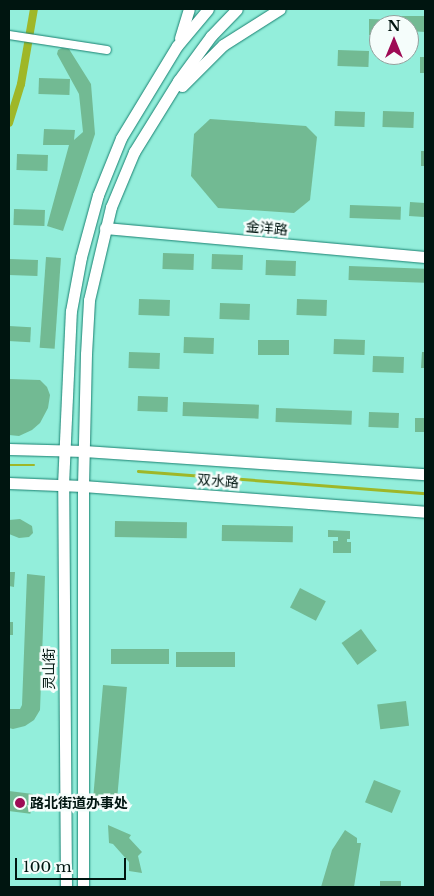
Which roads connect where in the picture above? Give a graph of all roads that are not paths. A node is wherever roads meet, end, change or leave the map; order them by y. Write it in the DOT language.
graph roads {
  1 [pos="189,9"];
  2 [pos="208,9"];
  3 [pos="237,9"];
  4 [pos="280,9"];
  5 [pos="9,35"];
  6 [pos="177,46"];
  7 [pos="107,50"];
  8 [pos="164,104"];
  9 [pos="105,228"];
  10 [pos="425,257"];
  11 [pos="9,449"];
  12 [pos="65,450"];
  13 [pos="84,451"];
  14 [pos="425,474"];
  15 [pos="9,483"];
  16 [pos="64,485"];
  17 [pos="83,486"];
  18 [pos="425,512"];
  19 [pos="66,887"];
  20 [pos="83,887"];
  1 -- 6 [label="main road"];
  2 -- 6 [label="main road"];
  3 -- 8 [label="main road"];
  4 -- 8 [label="main road"];
  5 -- 7 [label="street"];
  6 -- 12 [label="main road, 灵山街"];
  8 -- 9 [label="main road"];
  9 -- 10 [label="main road, 金洋路"];
  9 -- 13 [label="main road"];
  11 -- 12 [label="main road, 双水路"];
  12 -- 13 [label="main road, 双水路"];
  12 -- 16 [label="main road, 灵山街"];
  13 -- 14 [label="main road, 双水路"];
  13 -- 17 [label="main road"];
  15 -- 16 [label="main road, 双水路"];
  16 -- 17 [label="main road, 双水路"];
  16 -- 19 [label="main road, 灵山街"];
  17 -- 18 [label="main road, 双水路"];
  17 -- 20 [label="main road"];
}
